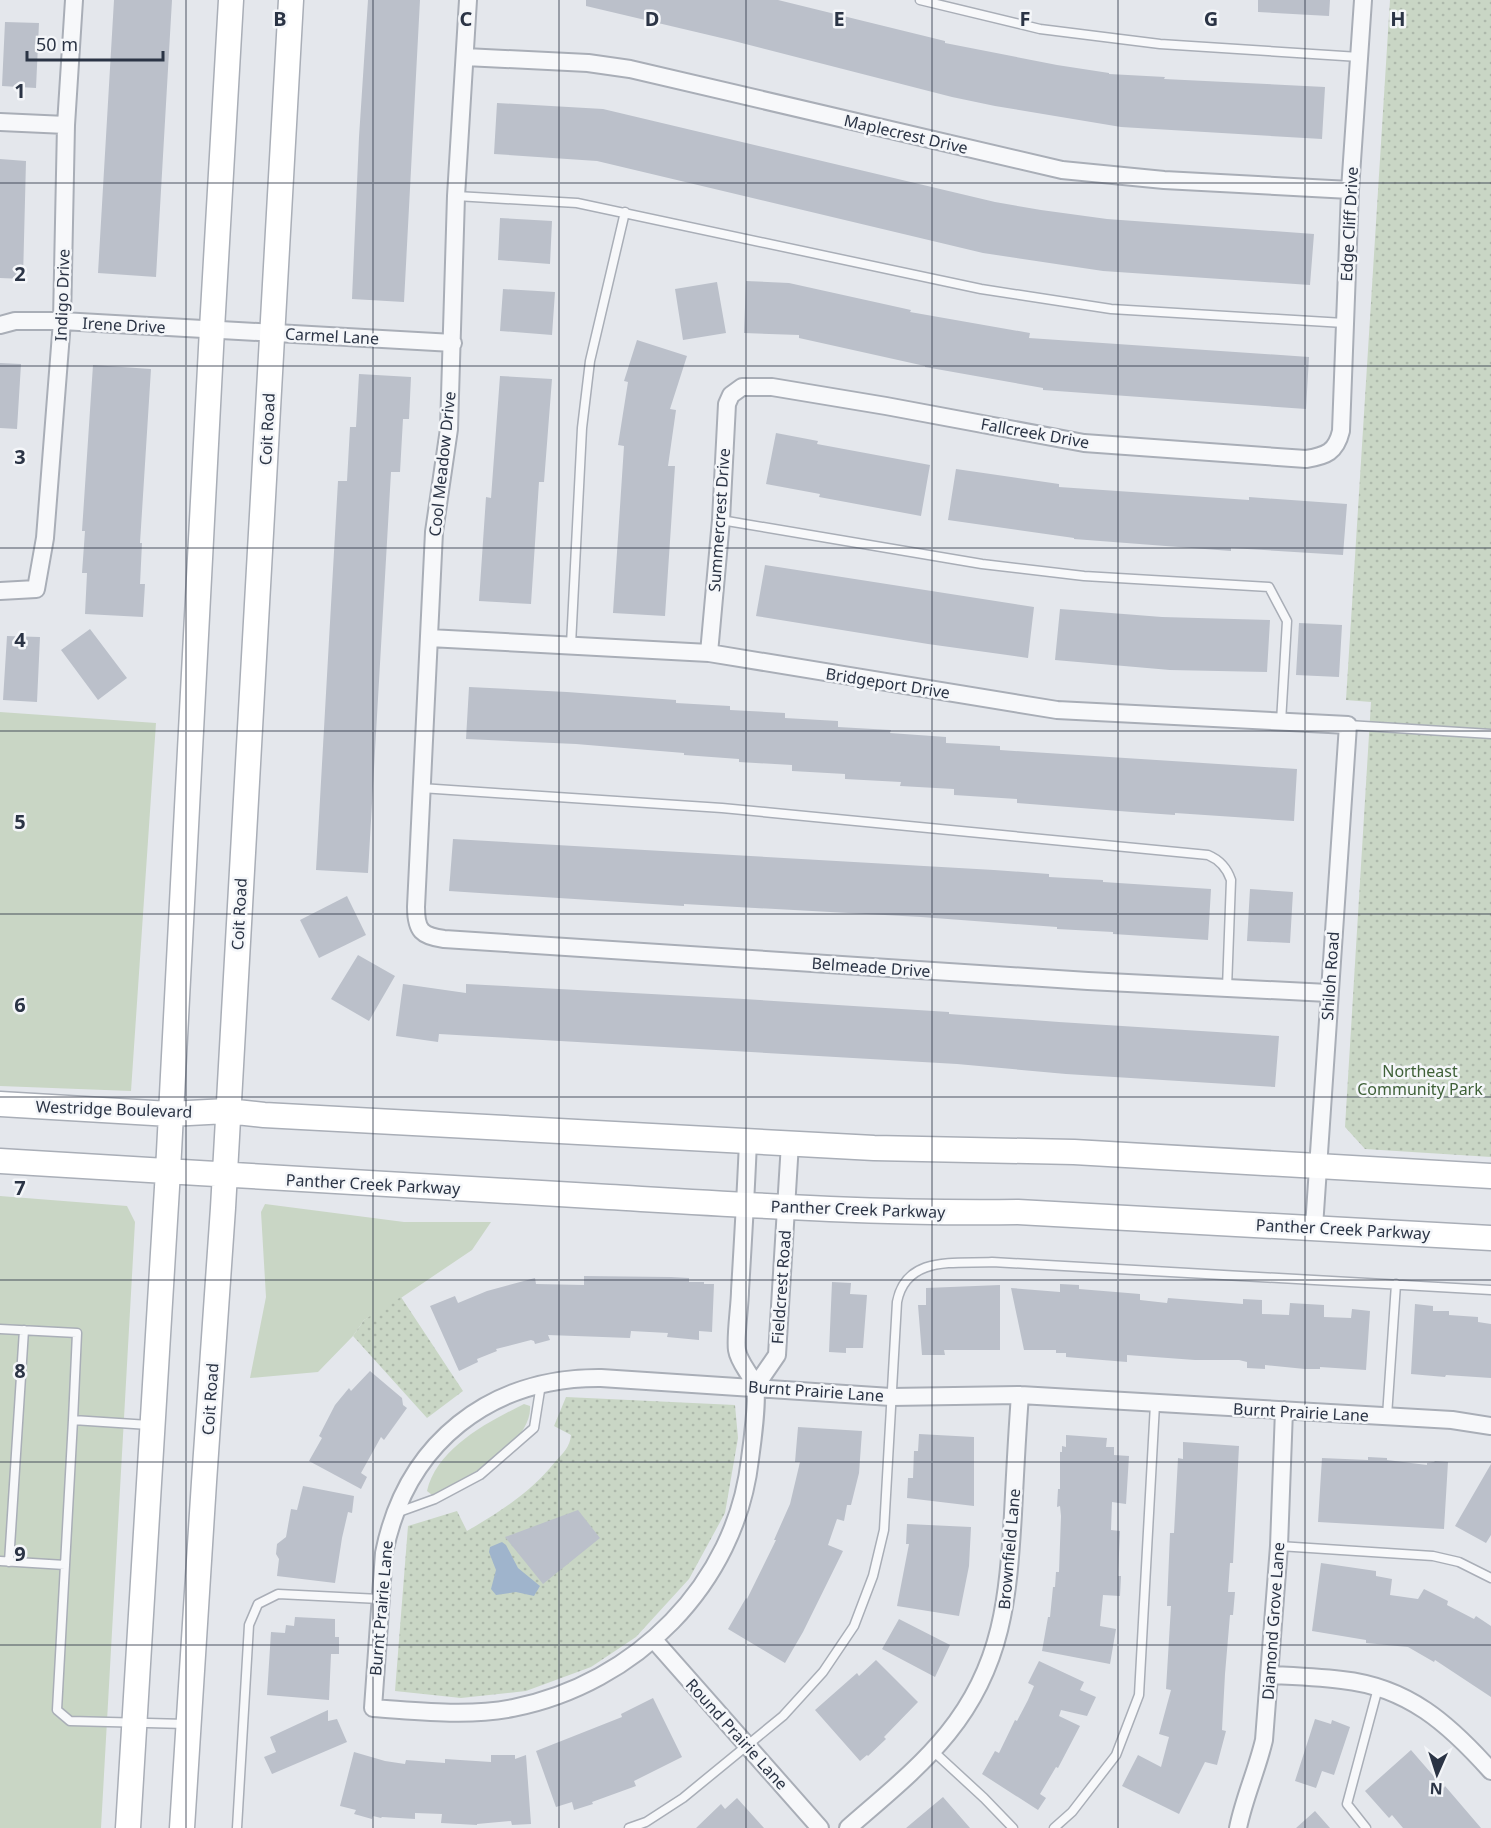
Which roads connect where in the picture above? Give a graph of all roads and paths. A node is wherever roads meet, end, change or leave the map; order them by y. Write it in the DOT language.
graph roads {
  1 [pos="74,0"];
  2 [pos="231,0"];
  3 [pos="291,0"];
  4 [pos="468,0"];
  5 [pos="920,0"];
  6 [pos="1363,0"];
  7 [pos="465,57"];
  8 [pos="1359,57"];
  9 [pos="0,122"];
  10 [pos="66,125"];
  11 [pos="1350,190"];
  12 [pos="456,196"];
  13 [pos="625,212"];
  14 [pos="62,321"];
  15 [pos="1344,323"];
  16 [pos="0,325"];
  17 [pos="212,329"];
  18 [pos="273,333"];
  19 [pos="453,343"];
  20 [pos="736,390"];
  21 [pos="1335,448"];
  22 [pos="721,520"];
  23 [pos="0,591"];
  24 [pos="429,638"];
  25 [pos="571,645"];
  26 [pos="709,653"];
  27 [pos="1281,722"];
  28 [pos="1348,725"];
  29 [pos="1491,734"];
  30 [pos="420,788"];
  31 [pos="419,927"];
  32 [pos="1227,988"];
  33 [pos="1328,993"];
  34 [pos="0,1104"];
  35 [pos="227,1111"];
  36 [pos="170,1114"];
  37 [pos="748,1142"];
  38 [pos="790,1143"];
  39 [pos="0,1161"];
  40 [pos="1317,1166"];
  41 [pos="168,1171"];
  42 [pos="225,1175"];
  43 [pos="1491,1176"];
  44 [pos="745,1205"];
  45 [pos="787,1206"];
  46 [pos="1314,1227"];
  47 [pos="1491,1238"];
  48 [pos="1396,1284"];
  49 [pos="1491,1290"];
  50 [pos="0,1329"];
  51 [pos="24,1330"];
  52 [pos="541,1383"];
  53 [pos="755,1387"];
  54 [pos="1020,1395"];
  55 [pos="891,1396"];
  56 [pos="1155,1404"];
  57 [pos="1284,1410"];
  58 [pos="1387,1416"];
  59 [pos="73,1419"];
  60 [pos="153,1425"];
  61 [pos="1491,1426"];
  62 [pos="394,1513"];
  63 [pos="1279,1546"];
  64 [pos="5,1561"];
  65 [pos="65,1565"];
  66 [pos="1491,1578"];
  67 [pos="380,1599"];
  68 [pos="654,1640"];
  69 [pos="1269,1675"];
  70 [pos="1378,1688"];
  71 [pos="134,1722"];
  72 [pos="189,1724"];
  73 [pos="747,1744"];
  74 [pos="933,1751"];
  75 [pos="1491,1772"];
  76 [pos="128,1828"];
  77 [pos="182,1828"];
  78 [pos="237,1828"];
  79 [pos="629,1828"];
  80 [pos="820,1828"];
  81 [pos="848,1828"];
  82 [pos="1013,1828"];
  83 [pos="1054,1828"];
  84 [pos="1238,1828"];
  85 [pos="1366,1828"];
  1 -- 10 [label="street, Indigo Drive"];
  2 -- 17 [label="main road"];
  3 -- 18 [label="main road, Coit Road"];
  4 -- 7 [label="street, Cool Meadow Drive"];
  5 -- 8 [label="lane"];
  6 -- 8 [label="street, Edge Cliff Drive"];
  7 -- 11 [label="street, Maplecrest Drive"];
  7 -- 12 [label="street, Cool Meadow Drive"];
  8 -- 11 [label="street, Edge Cliff Drive"];
  9 -- 10 [label="street"];
  10 -- 14 [label="street, Indigo Drive"];
  11 -- 15 [label="street, Edge Cliff Drive"];
  12 -- 13 [label="lane"];
  12 -- 19 [label="street, Cool Meadow Drive"];
  13 -- 15 [label="lane"];
  13 -- 25 [label="lane"];
  14 -- 16 [label="street, Irene Drive"];
  14 -- 17 [label="street, Irene Drive"];
  14 -- 23 [label="street, Indigo Drive"];
  15 -- 21 [label="street, Edge Cliff Drive"];
  17 -- 18 [label="street, Carmel Lane"];
  17 -- 36 [label="main road"];
  18 -- 19 [label="street, Carmel Lane"];
  18 -- 35 [label="main road, Coit Road"];
  19 -- 24 [label="street, Cool Meadow Drive"];
  20 -- 21 [label="street, Fallcreek Drive"];
  20 -- 22 [label="street, Summercrest Drive"];
  22 -- 26 [label="street, Summercrest Drive"];
  22 -- 27 [label="lane"];
  24 -- 25 [label="street, Bridgeport Drive"];
  24 -- 30 [label="street, Cool Meadow Drive"];
  25 -- 26 [label="street, Bridgeport Drive"];
  26 -- 27 [label="street, Bridgeport Drive"];
  27 -- 28 [label="street, Bridgeport Drive"];
  28 -- 29 [label="lane"];
  28 -- 33 [label="street, Shiloh Road"];
  30 -- 31 [label="street, Cool Meadow Drive"];
  30 -- 32 [label="lane"];
  31 -- 32 [label="street, Belmeade Drive"];
  32 -- 33 [label="street, Belmeade Drive"];
  33 -- 40 [label="street, Shiloh Road"];
  34 -- 36 [label="main road, Westridge Boulevard"];
  35 -- 36 [label="main road, Westridge Boulevard"];
  35 -- 37 [label="main road"];
  35 -- 42 [label="main road, Coit Road"];
  36 -- 41 [label="main road"];
  37 -- 38 [label="main road"];
  37 -- 44 [label="street"];
  38 -- 40 [label="main road"];
  38 -- 45 [label="street, Fieldcrest Road"];
  39 -- 41 [label="main road"];
  40 -- 43 [label="main road"];
  40 -- 46 [label="street, Shiloh Road"];
  41 -- 42 [label="main road"];
  41 -- 60 [label="main road"];
  42 -- 44 [label="main road, Panther Creek Parkway"];
  42 -- 72 [label="main road, Coit Road"];
  44 -- 45 [label="main road, Panther Creek Parkway"];
  44 -- 53 [label="street"];
  45 -- 46 [label="main road, Panther Creek Parkway"];
  45 -- 53 [label="street, Fieldcrest Road"];
  46 -- 47 [label="main road, Panther Creek Parkway"];
  48 -- 49 [label="lane"];
  48 -- 55 [label="lane"];
  48 -- 58 [label="lane"];
  50 -- 51 [label="lane"];
  51 -- 59 [label="lane"];
  51 -- 64 [label="lane"];
  52 -- 53 [label="street, Burnt Prairie Lane"];
  52 -- 62 [label="street, Burnt Prairie Lane"];
  52 -- 62 [label="lane"];
  53 -- 55 [label="street, Burnt Prairie Lane"];
  53 -- 68 [label="street"];
  54 -- 55 [label="street, Burnt Prairie Lane"];
  54 -- 56 [label="street, Burnt Prairie Lane"];
  54 -- 74 [label="street, Brownfield Lane"];
  55 -- 73 [label="lane"];
  56 -- 57 [label="street, Burnt Prairie Lane"];
  56 -- 83 [label="lane"];
  57 -- 58 [label="street, Burnt Prairie Lane"];
  57 -- 63 [label="street, Diamond Grove Lane"];
  58 -- 61 [label="street, Burnt Prairie Lane"];
  59 -- 60 [label="lane"];
  59 -- 65 [label="lane"];
  60 -- 71 [label="main road"];
  62 -- 67 [label="street, Burnt Prairie Lane"];
  63 -- 66 [label="lane"];
  63 -- 69 [label="street, Diamond Grove Lane"];
  64 -- 65 [label="lane"];
  65 -- 71 [label="lane"];
  67 -- 68 [label="street, Burnt Prairie Lane"];
  67 -- 78 [label="lane"];
  68 -- 73 [label="street, Round Prairie Lane"];
  69 -- 70 [label="street"];
  69 -- 84 [label="street, Diamond Grove Lane"];
  70 -- 75 [label="street"];
  70 -- 85 [label="lane"];
  71 -- 72 [label="lane"];
  71 -- 76 [label="main road"];
  72 -- 77 [label="main road, Coit Road"];
  73 -- 79 [label="lane"];
  73 -- 80 [label="street, Round Prairie Lane"];
  74 -- 81 [label="street, Brownfield Lane"];
  74 -- 82 [label="lane"];
}
